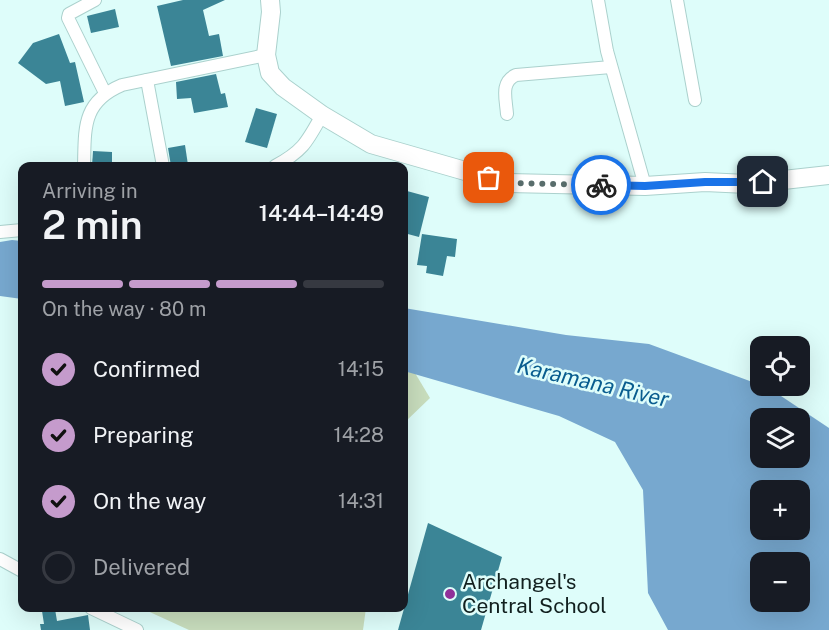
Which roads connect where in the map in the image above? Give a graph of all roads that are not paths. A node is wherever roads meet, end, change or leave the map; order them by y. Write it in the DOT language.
graph roads {
  1 [pos="95,0"];
  2 [pos="270,0"];
  3 [pos="598,0"];
  4 [pos="677,0"];
  5 [pos="266,55"];
  6 [pos="611,67"];
  7 [pos="147,80"];
  8 [pos="105,93"];
  9 [pos="695,100"];
  10 [pos="507,114"];
  11 [pos="322,115"];
  12 [pos="84,162"];
  13 [pos="162,162"];
  14 [pos="282,162"];
  15 [pos="829,175"];
  16 [pos="645,186"];
  17 [pos="18,230"];
  18 [pos="0,232"];
  19 [pos="0,559"];
  20 [pos="18,569"];
  21 [pos="99,612"];
  22 [pos="136,630"];
  1 -- 8 [label="street"];
  2 -- 5 [label="street"];
  3 -- 6 [label="street"];
  4 -- 9 [label="street"];
  5 -- 7 [label="street"];
  5 -- 11 [label="street"];
  6 -- 10 [label="street"];
  6 -- 16 [label="street"];
  7 -- 8 [label="street"];
  7 -- 13 [label="street"];
  8 -- 12 [label="street"];
  11 -- 14 [label="street"];
  11 -- 16 [label="street"];
  15 -- 16 [label="street"];
  17 -- 18 [label="street"];
  19 -- 20 [label="street"];
  21 -- 22 [label="street"];
}
